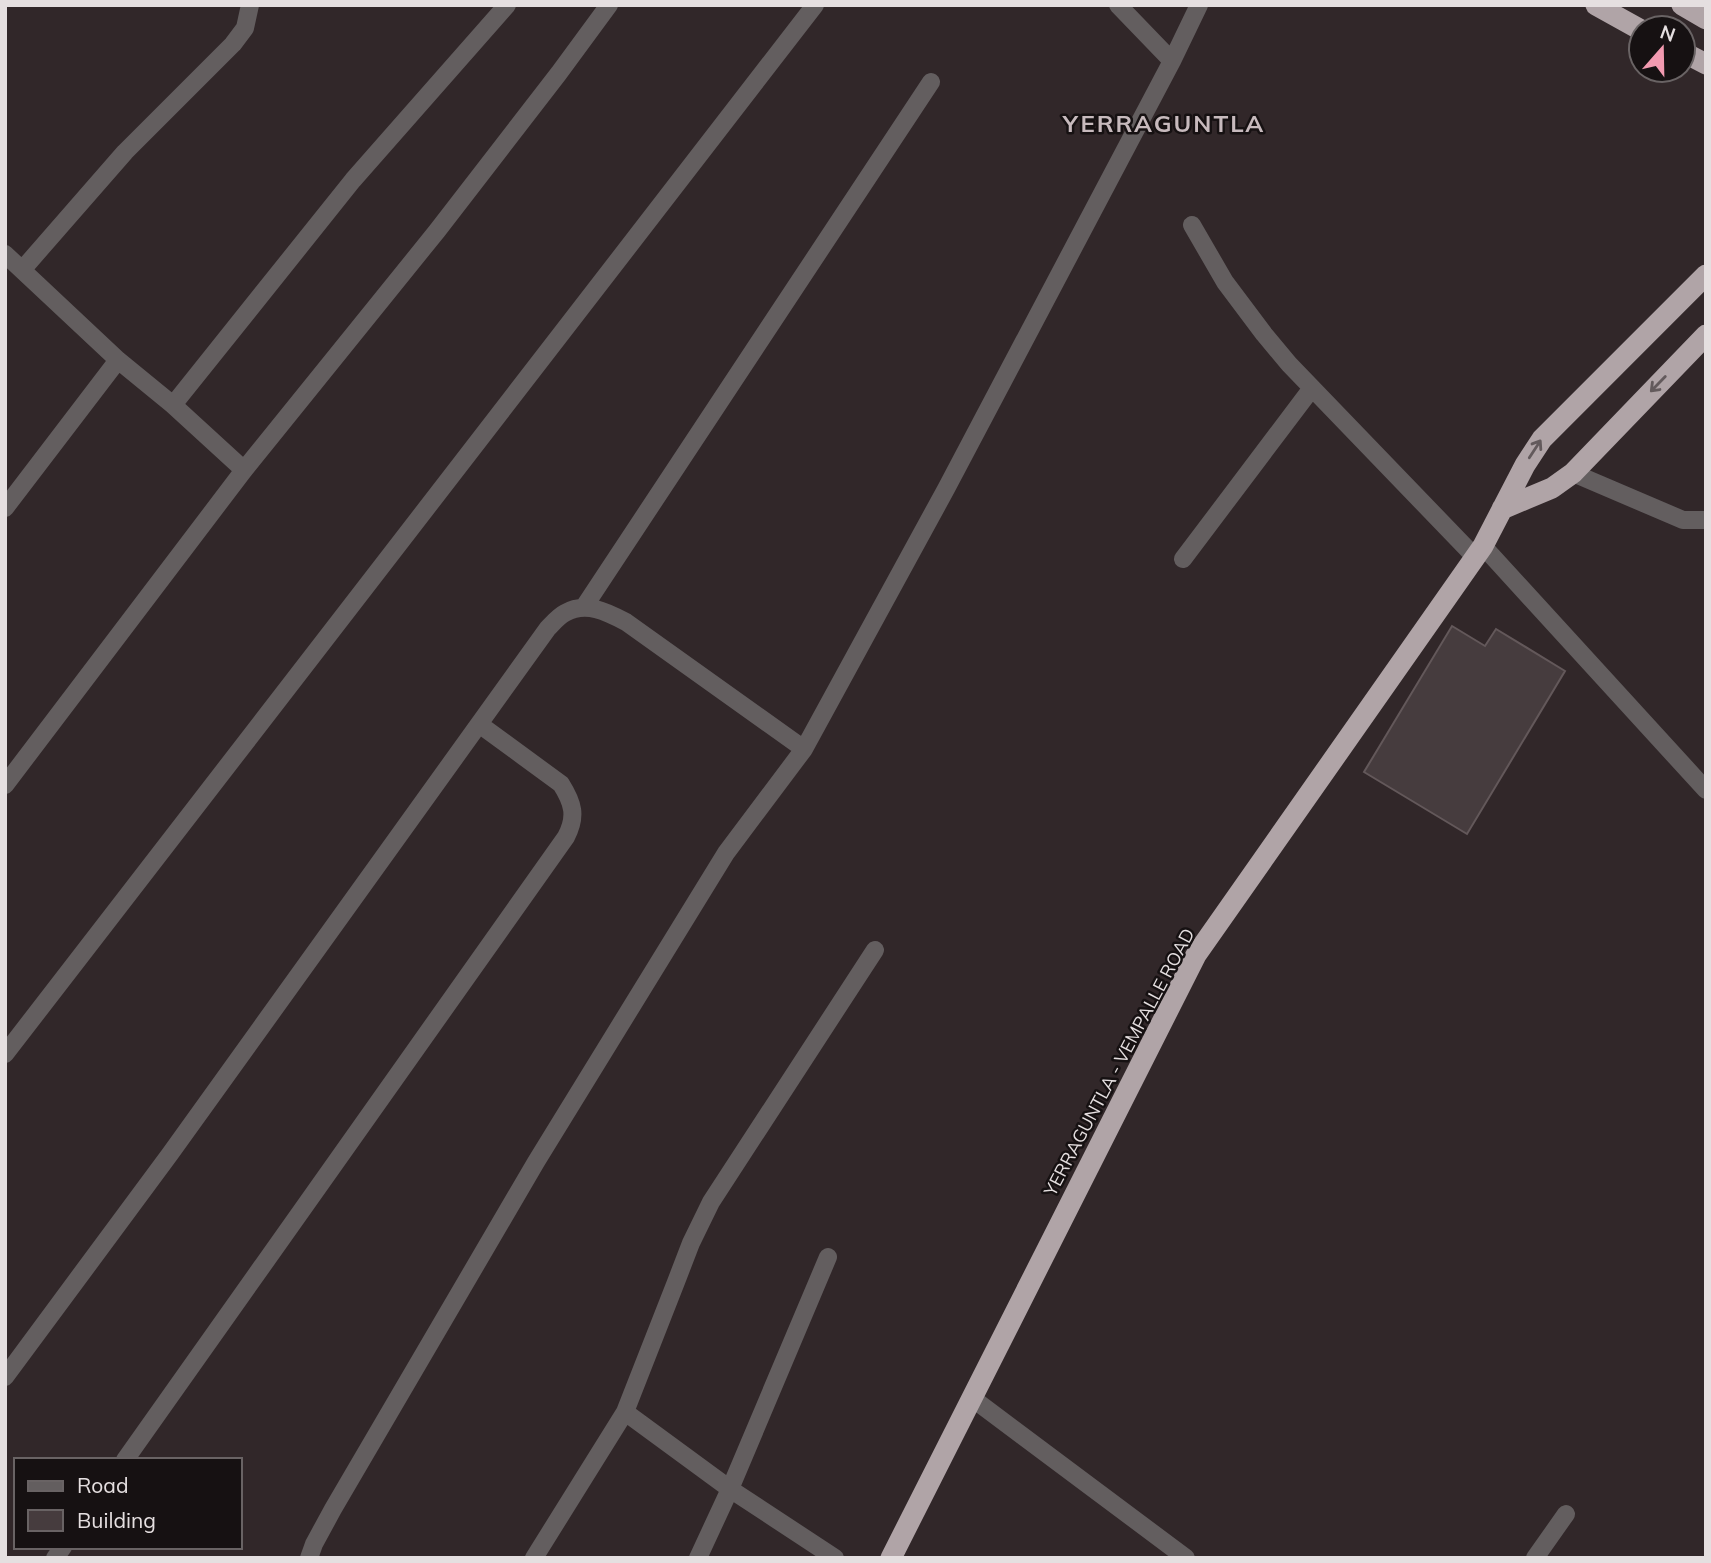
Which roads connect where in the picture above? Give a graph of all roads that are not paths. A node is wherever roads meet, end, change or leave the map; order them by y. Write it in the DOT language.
graph roads {
  1 [pos="250,5"];
  2 [pos="507,5"];
  3 [pos="609,5"];
  4 [pos="815,5"];
  5 [pos="1118,5"];
  6 [pos="1199,5"];
  7 [pos="1596,5"];
  8 [pos="1682,5"];
  9 [pos="1706,19"];
  10 [pos="1627,22"];
  11 [pos="1172,61"];
  12 [pos="931,82"];
  13 [pos="1192,225"];
  14 [pos="5,254"];
  15 [pos="22,270"];
  16 [pos="1706,275"];
  17 [pos="1706,335"];
  18 [pos="118,360"];
  19 [pos="1312,388"];
  20 [pos="173,405"];
  21 [pos="244,470"];
  22 [pos="1573,473"];
  23 [pos="5,508"];
  24 [pos="1502,509"];
  25 [pos="1706,520"];
  26 [pos="1479,552"];
  27 [pos="1183,559"];
  28 [pos="584,607"];
  29 [pos="479,724"];
  30 [pos="804,749"];
  31 [pos="5,785"];
  32 [pos="1706,790"];
  33 [pos="875,950"];
  34 [pos="5,1054"];
  35 [pos="828,1257"];
  36 [pos="5,1377"];
  37 [pos="972,1398"];
  38 [pos="625,1412"];
  39 [pos="126,1458"];
  40 [pos="730,1489"];
  41 [pos="1566,1514"];
  42 [pos="309,1558"];
  43 [pos="534,1558"];
  44 [pos="698,1558"];
  45 [pos="835,1558"];
  46 [pos="891,1558"];
  47 [pos="1186,1558"];
  48 [pos="1535,1558"];
  1 -- 15 [label="street"];
  2 -- 20 [label="street"];
  3 -- 21 [label="street"];
  4 -- 34 [label="street"];
  5 -- 11 [label="street"];
  6 -- 11 [label="street"];
  7 -- 10 [label="highway"];
  8 -- 9 [label="highway"];
  11 -- 30 [label="street"];
  12 -- 28 [label="street"];
  13 -- 19 [label="street"];
  14 -- 15 [label="street"];
  15 -- 18 [label="street"];
  24 -- 16 [label="highway, YERRAGUNTLA - VEMPALLE ROAD, one-way"];
  17 -- 22 [label="highway, one-way"];
  18 -- 20 [label="street"];
  18 -- 23 [label="street"];
  19 -- 26 [label="street"];
  19 -- 27 [label="street"];
  20 -- 21 [label="street"];
  21 -- 31 [label="street"];
  22 -- 24 [label="highway"];
  22 -- 25 [label="street"];
  24 -- 26 [label="highway, YERRAGUNTLA - VEMPALLE ROAD"];
  26 -- 32 [label="street"];
  26 -- 37 [label="highway, YERRAGUNTLA - VEMPALLE ROAD"];
  28 -- 29 [label="street"];
  28 -- 30 [label="street"];
  29 -- 36 [label="street"];
  29 -- 39 [label="street"];
  30 -- 42 [label="street"];
  33 -- 38 [label="street"];
  35 -- 40 [label="street"];
  37 -- 46 [label="highway, YERRAGUNTLA - VEMPALLE ROAD"];
  37 -- 47 [label="street"];
  38 -- 40 [label="street"];
  38 -- 43 [label="street"];
  40 -- 44 [label="street"];
  40 -- 45 [label="street"];
  41 -- 48 [label="street"];
}
